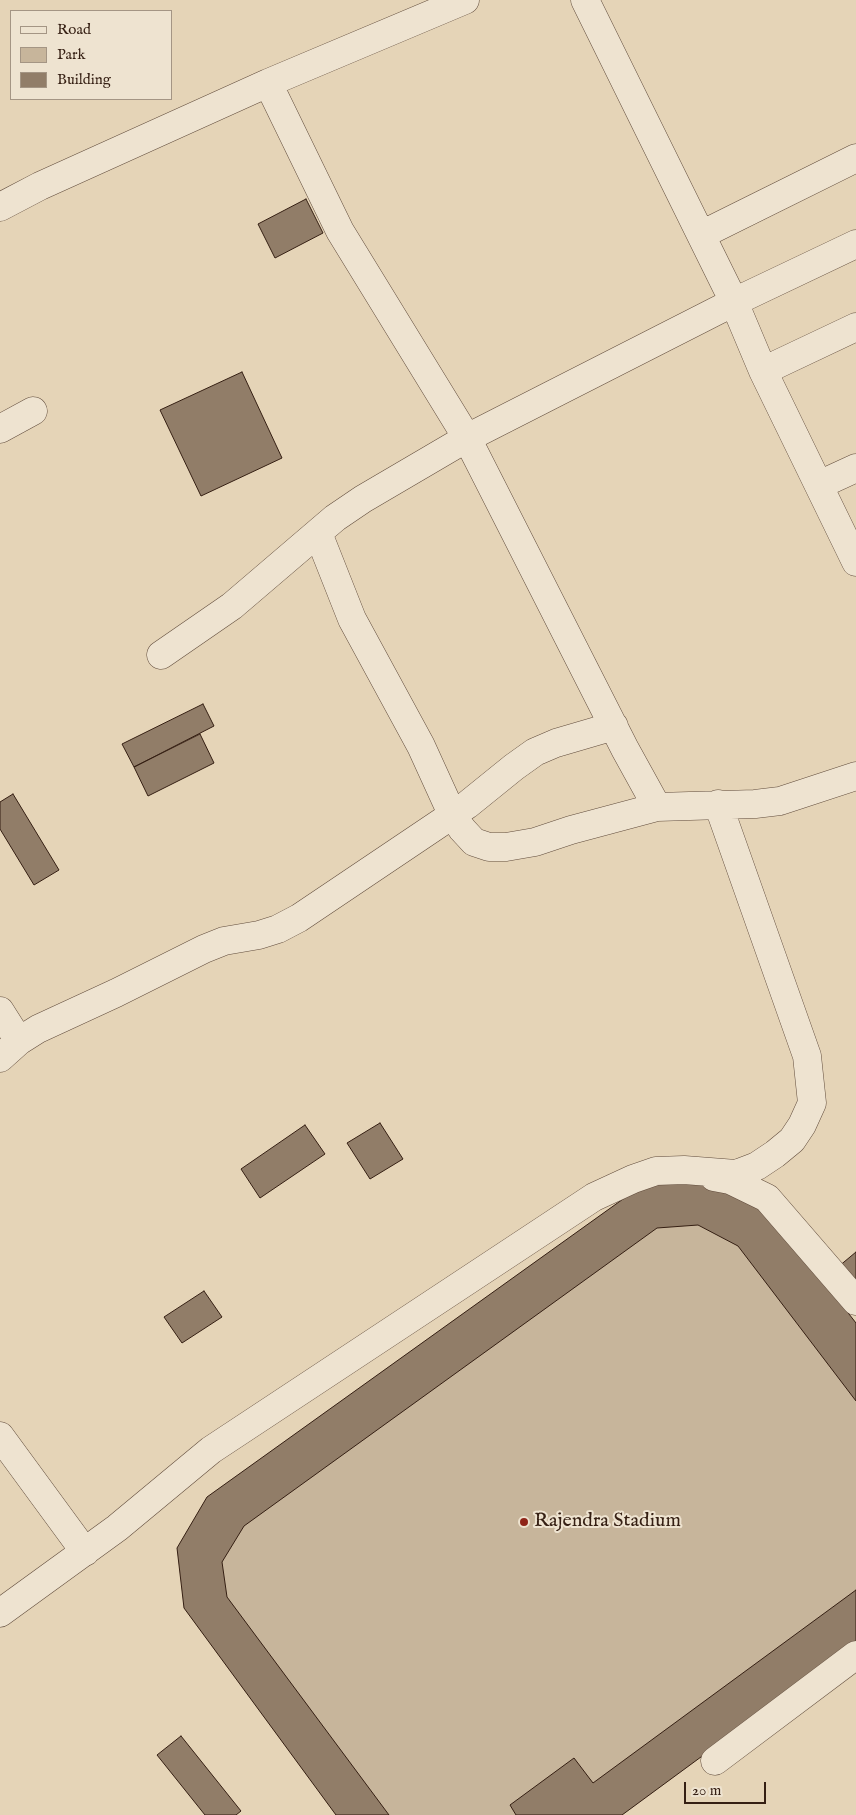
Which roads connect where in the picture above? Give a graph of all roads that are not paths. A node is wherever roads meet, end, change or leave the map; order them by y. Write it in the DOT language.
graph roads {
  1 [pos="465,0"];
  2 [pos="585,0"];
  3 [pos="268,83"];
  4 [pos="856,158"];
  5 [pos="0,207"];
  6 [pos="701,235"];
  7 [pos="856,244"];
  8 [pos="734,302"];
  9 [pos="856,327"];
  10 [pos="763,371"];
  11 [pos="33,411"];
  12 [pos="0,429"];
  13 [pos="467,438"];
  14 [pos="856,468"];
  15 [pos="819,485"];
  16 [pos="318,533"];
  17 [pos="856,562"];
  18 [pos="161,655"];
  19 [pos="614,726"];
  20 [pos="856,776"];
  21 [pos="718,804"];
  22 [pos="657,807"];
  23 [pos="452,814"];
  24 [pos="0,1011"];
  25 [pos="9,1050"];
  26 [pos="684,1170"];
  27 [pos="856,1301"];
  28 [pos="0,1436"];
  29 [pos="85,1552"];
  30 [pos="0,1613"];
  31 [pos="856,1655"];
  32 [pos="715,1761"];
  1 -- 3 [label="street"];
  2 -- 6 [label="street"];
  3 -- 5 [label="street"];
  3 -- 13 [label="street"];
  4 -- 6 [label="street"];
  6 -- 8 [label="street"];
  7 -- 8 [label="street"];
  8 -- 10 [label="street"];
  8 -- 13 [label="street"];
  9 -- 10 [label="street"];
  10 -- 15 [label="street"];
  11 -- 12 [label="street"];
  13 -- 16 [label="street"];
  13 -- 19 [label="street"];
  14 -- 15 [label="street"];
  15 -- 17 [label="street"];
  16 -- 18 [label="street"];
  16 -- 23 [label="street"];
  19 -- 22 [label="street"];
  19 -- 23 [label="street"];
  20 -- 21 [label="street"];
  21 -- 22 [label="street"];
  21 -- 26 [label="street"];
  22 -- 23 [label="street"];
  23 -- 25 [label="street"];
  24 -- 25 [label="street"];
  26 -- 27 [label="street"];
  26 -- 29 [label="street"];
  28 -- 29 [label="street"];
  29 -- 30 [label="street"];
  31 -- 32 [label="street"];
}
